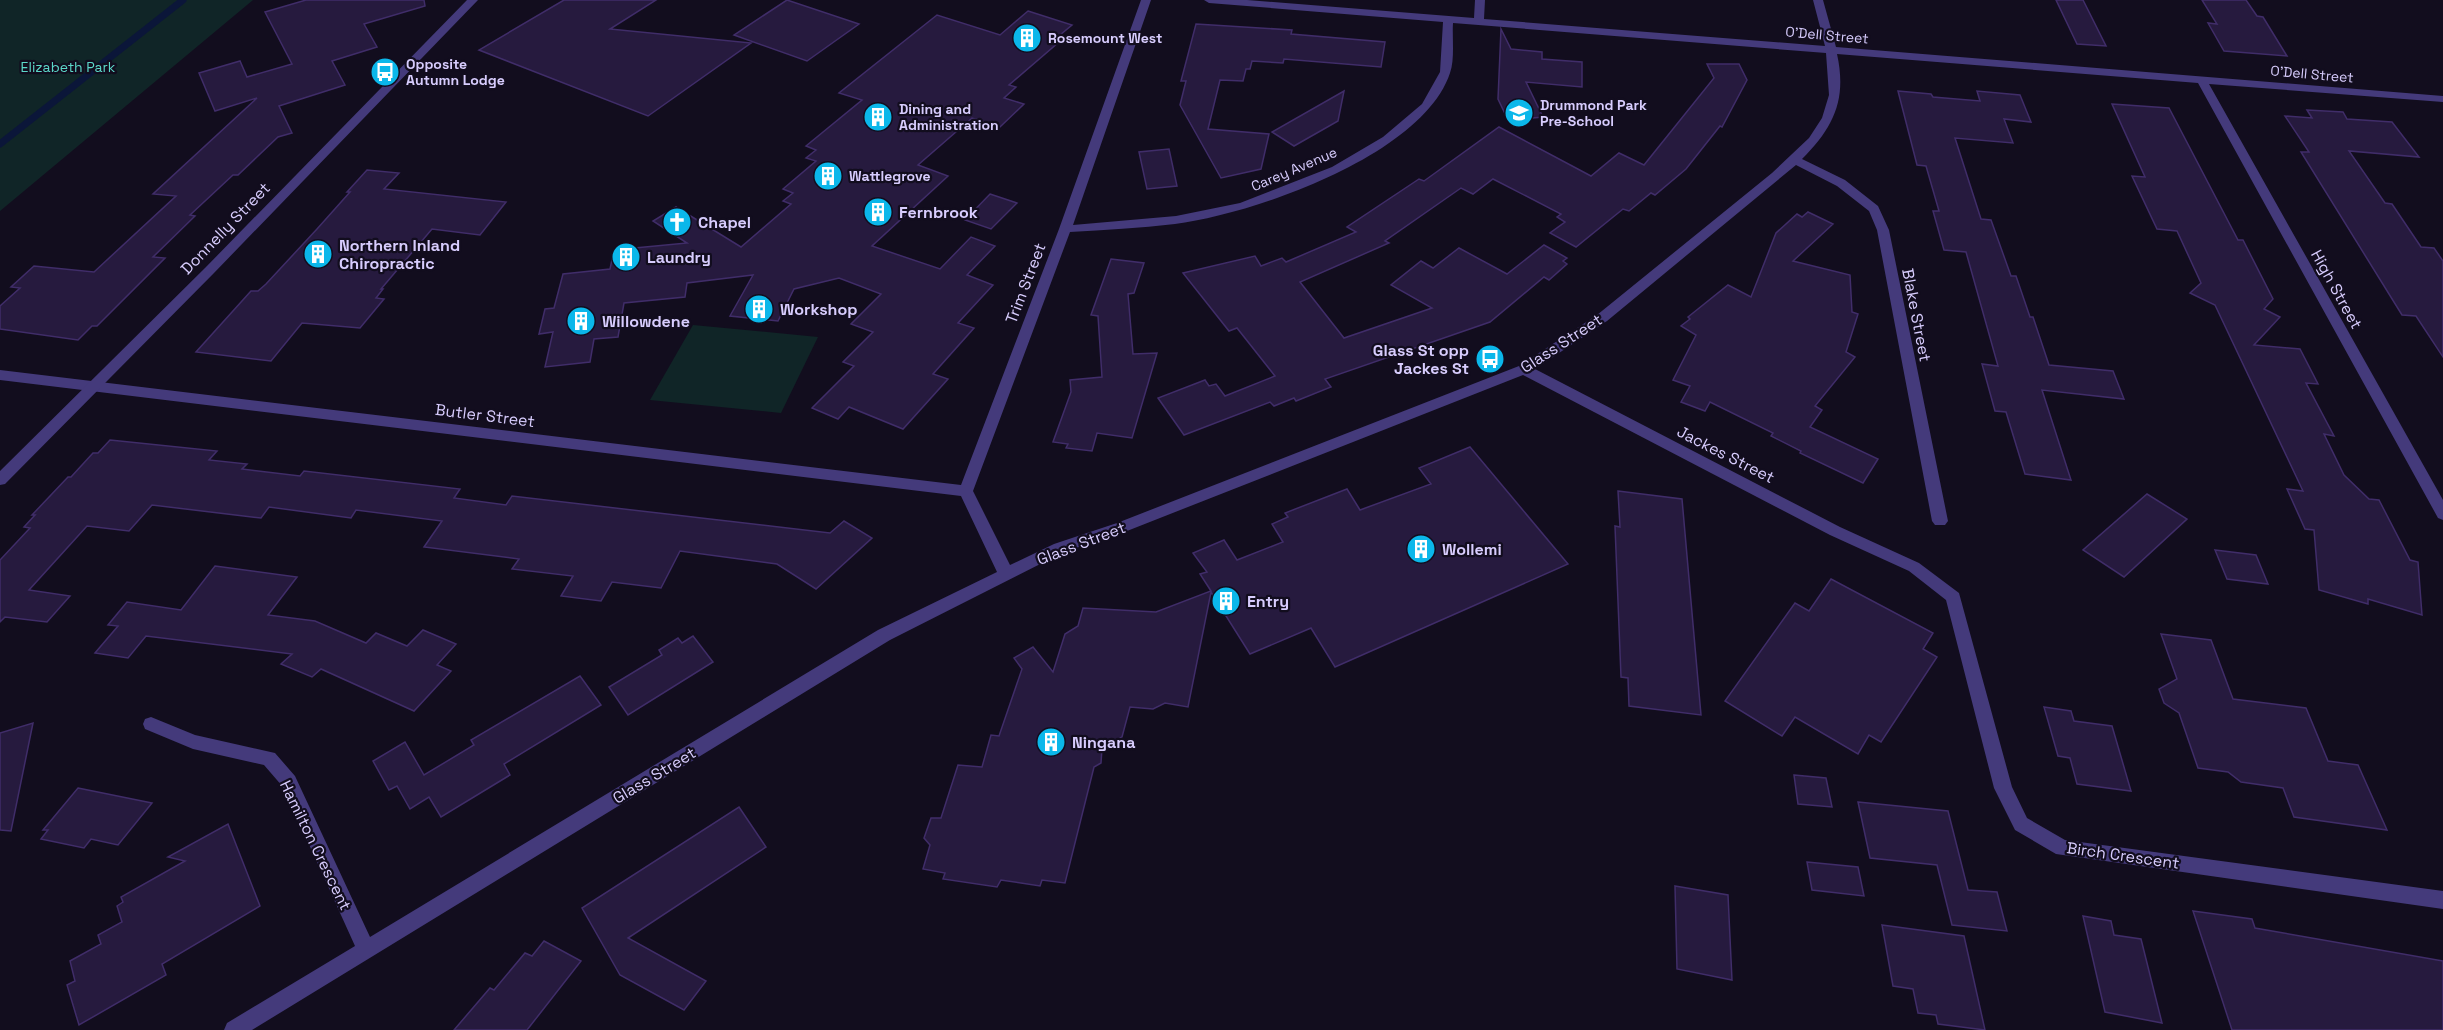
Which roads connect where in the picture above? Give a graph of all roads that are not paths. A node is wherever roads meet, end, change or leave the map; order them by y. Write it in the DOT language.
graph roads {
  1 [pos="473,0"];
  2 [pos="1146,0"];
  3 [pos="1209,0"];
  4 [pos="1480,0"];
  5 [pos="1818,0"];
  6 [pos="1448,19"];
  7 [pos="1479,22"];
  8 [pos="1830,50"];
  9 [pos="2202,80"];
  10 [pos="2443,99"];
  11 [pos="1795,160"];
  12 [pos="1065,228"];
  13 [pos="1524,369"];
  14 [pos="0,375"];
  15 [pos="94,385"];
  16 [pos="0,480"];
  17 [pos="966,491"];
  18 [pos="2443,514"];
  19 [pos="1940,521"];
  20 [pos="1914,567"];
  21 [pos="1006,574"];
  22 [pos="151,724"];
  23 [pos="2443,900"];
  24 [pos="366,949"];
  25 [pos="234,1030"];
  1 -- 15 [label="street, Donnelly Street"];
  2 -- 12 [label="street, Trim Street"];
  3 -- 6 [label="street, O'Dell Street"];
  4 -- 7 [label="street"];
  5 -- 8 [label="street"];
  6 -- 7 [label="street, O'Dell Street"];
  6 -- 12 [label="street, Carey Avenue"];
  7 -- 8 [label="street, O'Dell Street"];
  8 -- 9 [label="street, O'Dell Street"];
  8 -- 11 [label="street, Glass Street"];
  9 -- 10 [label="street, O'Dell Street"];
  9 -- 18 [label="street, High Street"];
  11 -- 13 [label="street, Glass Street"];
  11 -- 19 [label="street, Blake Street"];
  12 -- 17 [label="street, Trim Street"];
  13 -- 20 [label="street, Jackes Street"];
  13 -- 21 [label="street, Glass Street"];
  14 -- 15 [label="street, Butler Street"];
  15 -- 16 [label="street, Donnelly Street"];
  15 -- 17 [label="street, Butler Street"];
  17 -- 21 [label="street"];
  20 -- 23 [label="street, Birch Crescent"];
  21 -- 24 [label="street, Glass Street"];
  22 -- 24 [label="street, Hamilton Crescent"];
  24 -- 25 [label="street, Glass Street"];
}
